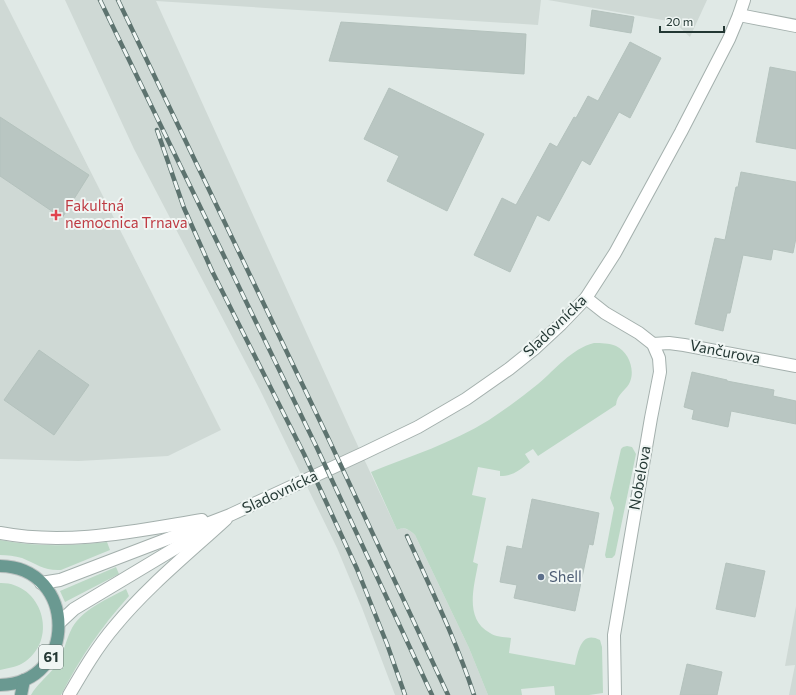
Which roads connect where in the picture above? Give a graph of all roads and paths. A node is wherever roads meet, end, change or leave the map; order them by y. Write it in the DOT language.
graph roads {
  1 [pos="744,0"];
  2 [pos="739,15"];
  3 [pos="796,26"];
  4 [pos="586,298"];
  5 [pos="653,344"];
  6 [pos="796,366"];
  7 [pos="230,515"];
  8 [pos="0,533"];
  9 [pos="0,566"];
  10 [pos="41,583"];
  11 [pos="60,622"];
  12 [pos="24,680"];
  13 [pos="0,685"];
  14 [pos="21,695"];
  15 [pos="69,695"];
  16 [pos="615,695"];
  1 -- 2 [label="street, Sladovnícka"];
  2 -- 3 [label="street"];
  2 -- 4 [label="street, Sladovnícka"];
  4 -- 5 [label="street"];
  4 -- 7 [label="street, Sladovnícka"];
  5 -- 6 [label="street, Vančurova"];
  5 -- 16 [label="street, Nobelova"];
  7 -- 8 [label="street"];
  7 -- 10 [label="street, Sladovnícka"];
  7 -- 11 [label="street, Sladovnícka"];
  7 -- 15 [label="street"];
  9 -- 10 [label="main road, 61"];
  10 -- 11 [label="main road, 61"];
  11 -- 12 [label="main road, 61"];
  12 -- 13 [label="main road, 61"];
  12 -- 14 [label="main road, 61"];
}
